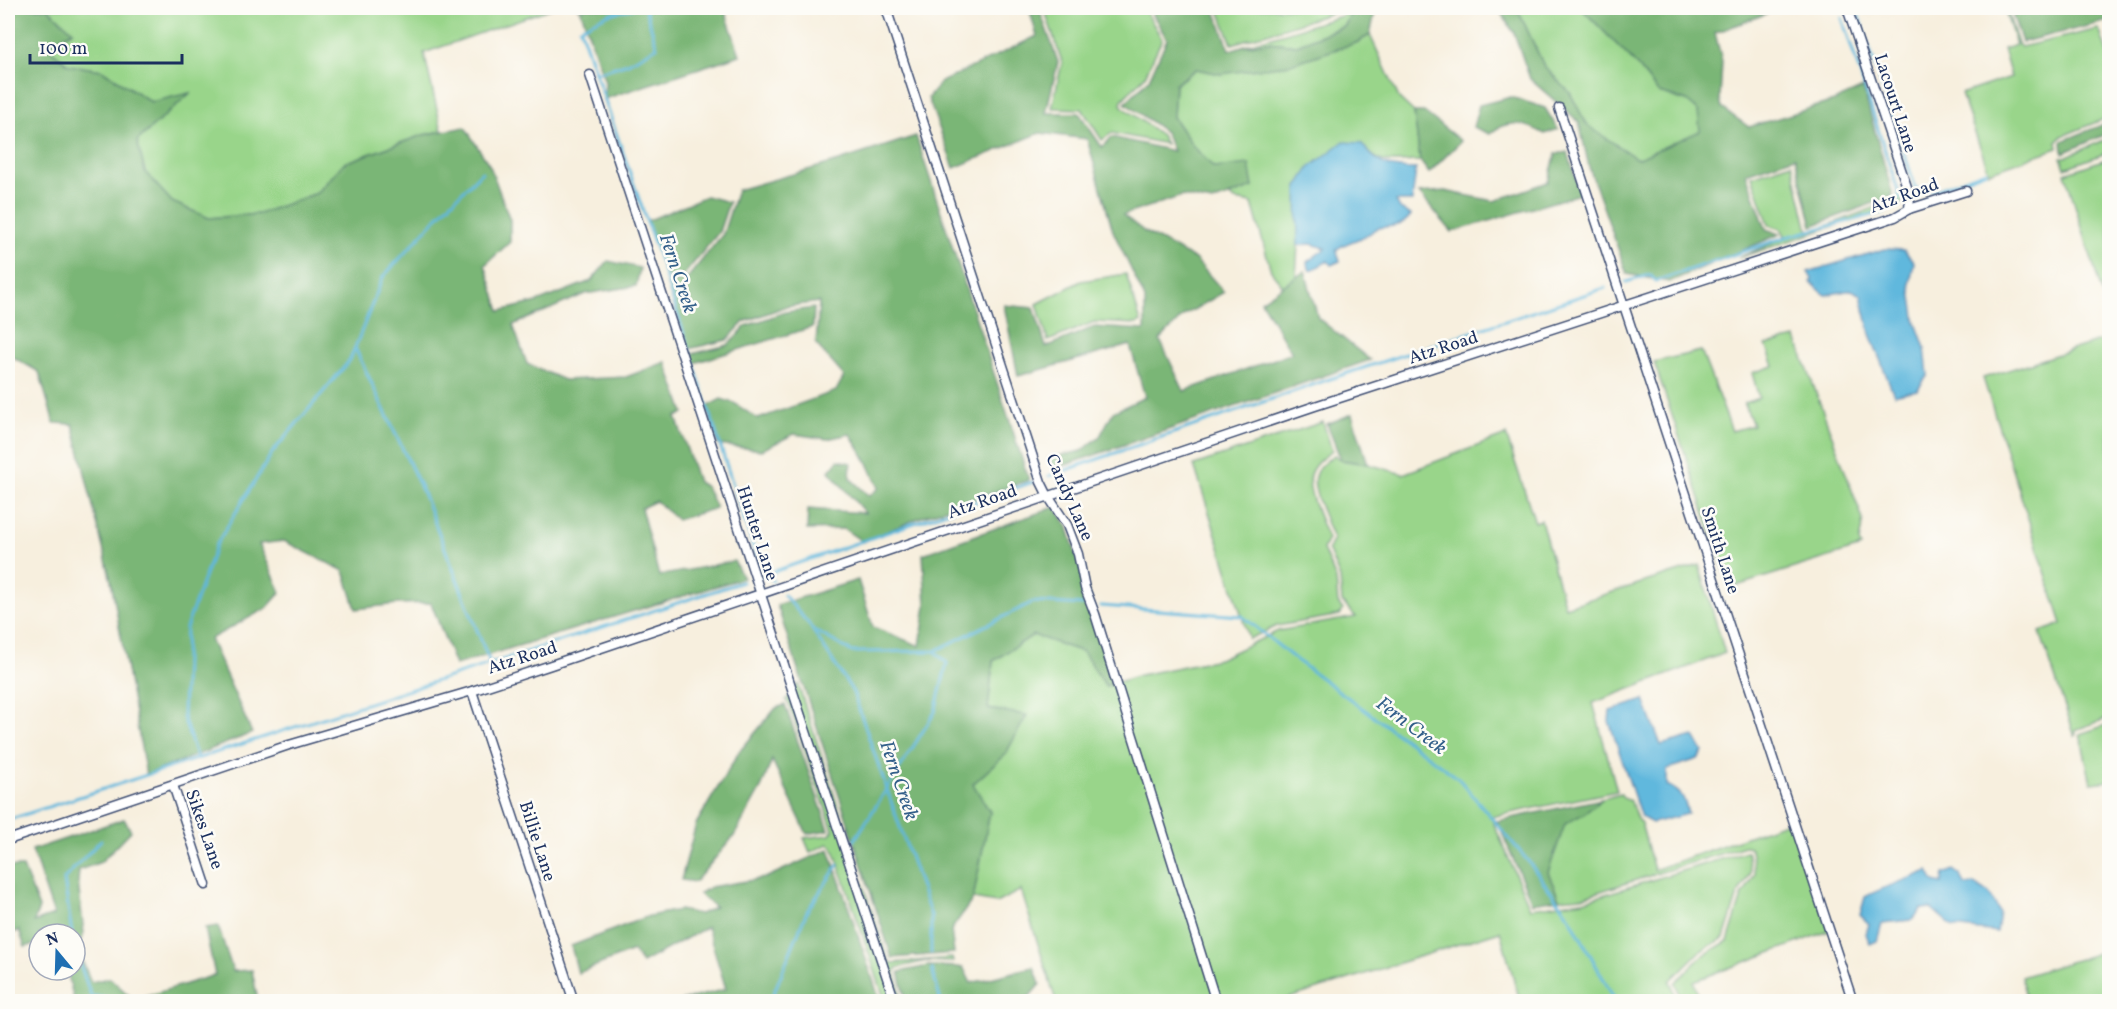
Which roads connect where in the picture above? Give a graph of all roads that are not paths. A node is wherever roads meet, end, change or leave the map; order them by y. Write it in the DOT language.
graph roads {
  1 [pos="886,8"];
  2 [pos="1847,8"];
  3 [pos="590,75"];
  4 [pos="1559,108"];
  5 [pos="1966,191"];
  6 [pos="1909,209"];
  7 [pos="1624,305"];
  8 [pos="1048,496"];
  9 [pos="761,594"];
  10 [pos="472,691"];
  11 [pos="172,785"];
  12 [pos="8,840"];
  13 [pos="206,885"];
  14 [pos="574,1002"];
  15 [pos="895,1002"];
  16 [pos="1216,1002"];
  17 [pos="1853,1002"];
  1 -- 8 [label="street, Candy Lane"];
  2 -- 6 [label="street, Lacourt Lane"];
  3 -- 9 [label="street, Hunter Lane"];
  4 -- 7 [label="street, Smith Lane"];
  5 -- 6 [label="street, Atz Road"];
  6 -- 7 [label="street, Atz Road"];
  7 -- 8 [label="street, Atz Road"];
  7 -- 17 [label="street, Smith Lane"];
  8 -- 9 [label="street, Atz Road"];
  8 -- 16 [label="street, Candy Lane"];
  9 -- 10 [label="street, Atz Road"];
  9 -- 15 [label="street, Hunter Lane"];
  10 -- 11 [label="street, Atz Road"];
  10 -- 14 [label="street, Billie Lane"];
  11 -- 12 [label="street, Atz Road"];
  11 -- 13 [label="street, Sikes Lane"];
}
